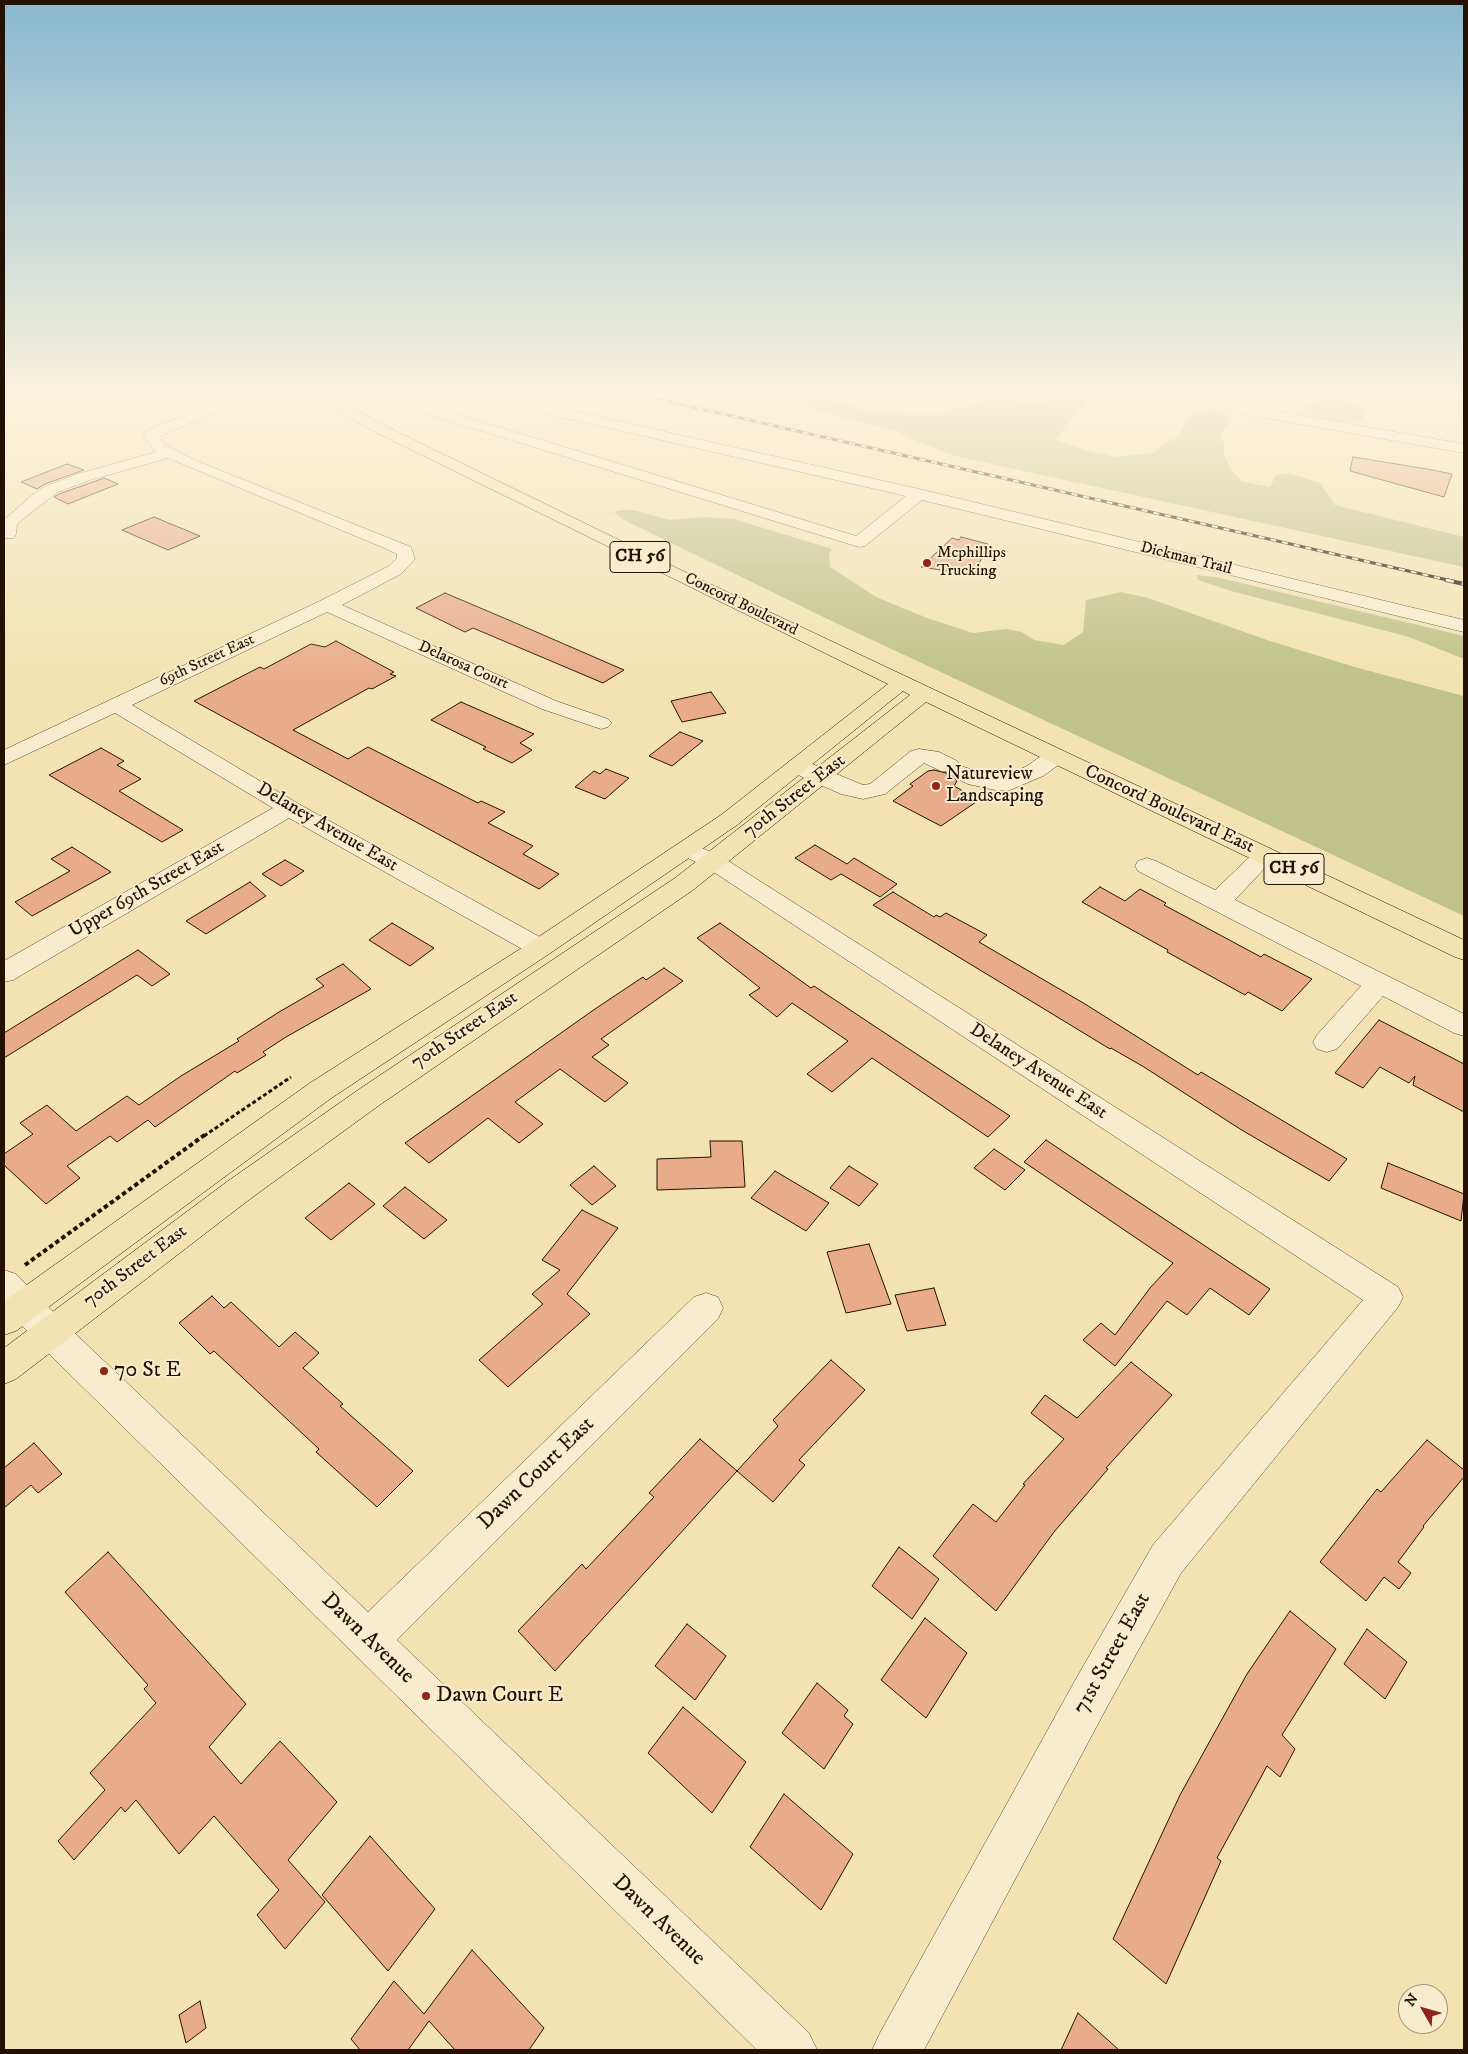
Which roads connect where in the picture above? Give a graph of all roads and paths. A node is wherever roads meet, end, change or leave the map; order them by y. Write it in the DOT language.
graph roads {
  1 [pos="55,488"];
  2 [pos="251,488"];
  3 [pos="501,488"];
  4 [pos="682,488"];
  5 [pos="892,488"];
  6 [pos="919,494"];
  7 [pos="8,534"];
  8 [pos="327,604"];
  9 [pos="1464,626"];
  10 [pos="902,682"];
  11 [pos="925,693"];
  12 [pos="115,704"];
  13 [pos="601,723"];
  14 [pos="1056,756"];
  15 [pos="4,758"];
  16 [pos="797,766"];
  17 [pos="821,776"];
  18 [pos="290,808"];
  19 [pos="701,855"];
  20 [pos="1265,856"];
  21 [pos="1147,866"];
  22 [pos="1218,902"];
  23 [pos="540,948"];
  24 [pos="1464,951"];
  25 [pos="4,973"];
  26 [pos="1379,983"];
  27 [pos="1464,1026"];
  28 [pos="1327,1042"];
  29 [pos="1386,1297"];
  30 [pos="706,1308"];
  31 [pos="21,1310"];
  32 [pos="4,1368"];
  33 [pos="368,1640"];
  34 [pos="792,2050"];
  35 [pos="897,2050"];
  1 -- 7 [label="street"];
  2 -- 8 [label="street, 69th Street East"];
  3 -- 10 [label="main road, Concord Boulevard / CH 56"];
  4 -- 6 [label="street"];
  5 -- 6 [label="street, Dickman Trail"];
  6 -- 9 [label="street, Dickman Trail"];
  8 -- 12 [label="street, 69th Street East"];
  8 -- 13 [label="street, Delarosa Court"];
  10 -- 11 [label="main road, Concord Boulevard East / CH 56"];
  10 -- 16 [label="main road, 70th Street East"];
  11 -- 14 [label="main road, Concord Boulevard East / CH 56"];
  11 -- 17 [label="main road, 70th Street East"];
  12 -- 15 [label="street, 69th Street East"];
  12 -- 18 [label="street, Delaney Avenue East"];
  14 -- 17 [label="street"];
  14 -- 20 [label="main road, Concord Boulevard East / CH 56"];
  16 -- 17 [label="street"];
  16 -- 19 [label="main road, 70th Street East"];
  17 -- 19 [label="main road, 70th Street East"];
  18 -- 23 [label="street, Delaney Avenue East"];
  18 -- 25 [label="street, Upper 69th Street East"];
  19 -- 23 [label="main road, 70th Street East"];
  19 -- 29 [label="street, Delaney Avenue East"];
  19 -- 31 [label="main road, 70th Street East"];
  20 -- 22 [label="street"];
  20 -- 24 [label="main road, Concord Boulevard East / CH 56"];
  21 -- 22 [label="street"];
  22 -- 26 [label="street"];
  23 -- 31 [label="main road, 70th Street East"];
  26 -- 27 [label="street"];
  26 -- 28 [label="street"];
  29 -- 35 [label="street, 71st Street East"];
  30 -- 33 [label="street, Dawn Court East"];
  31 -- 32 [label="main road, 70th Street East"];
  31 -- 33 [label="street, Dawn Avenue"];
  33 -- 34 [label="street, Dawn Avenue"];
}
